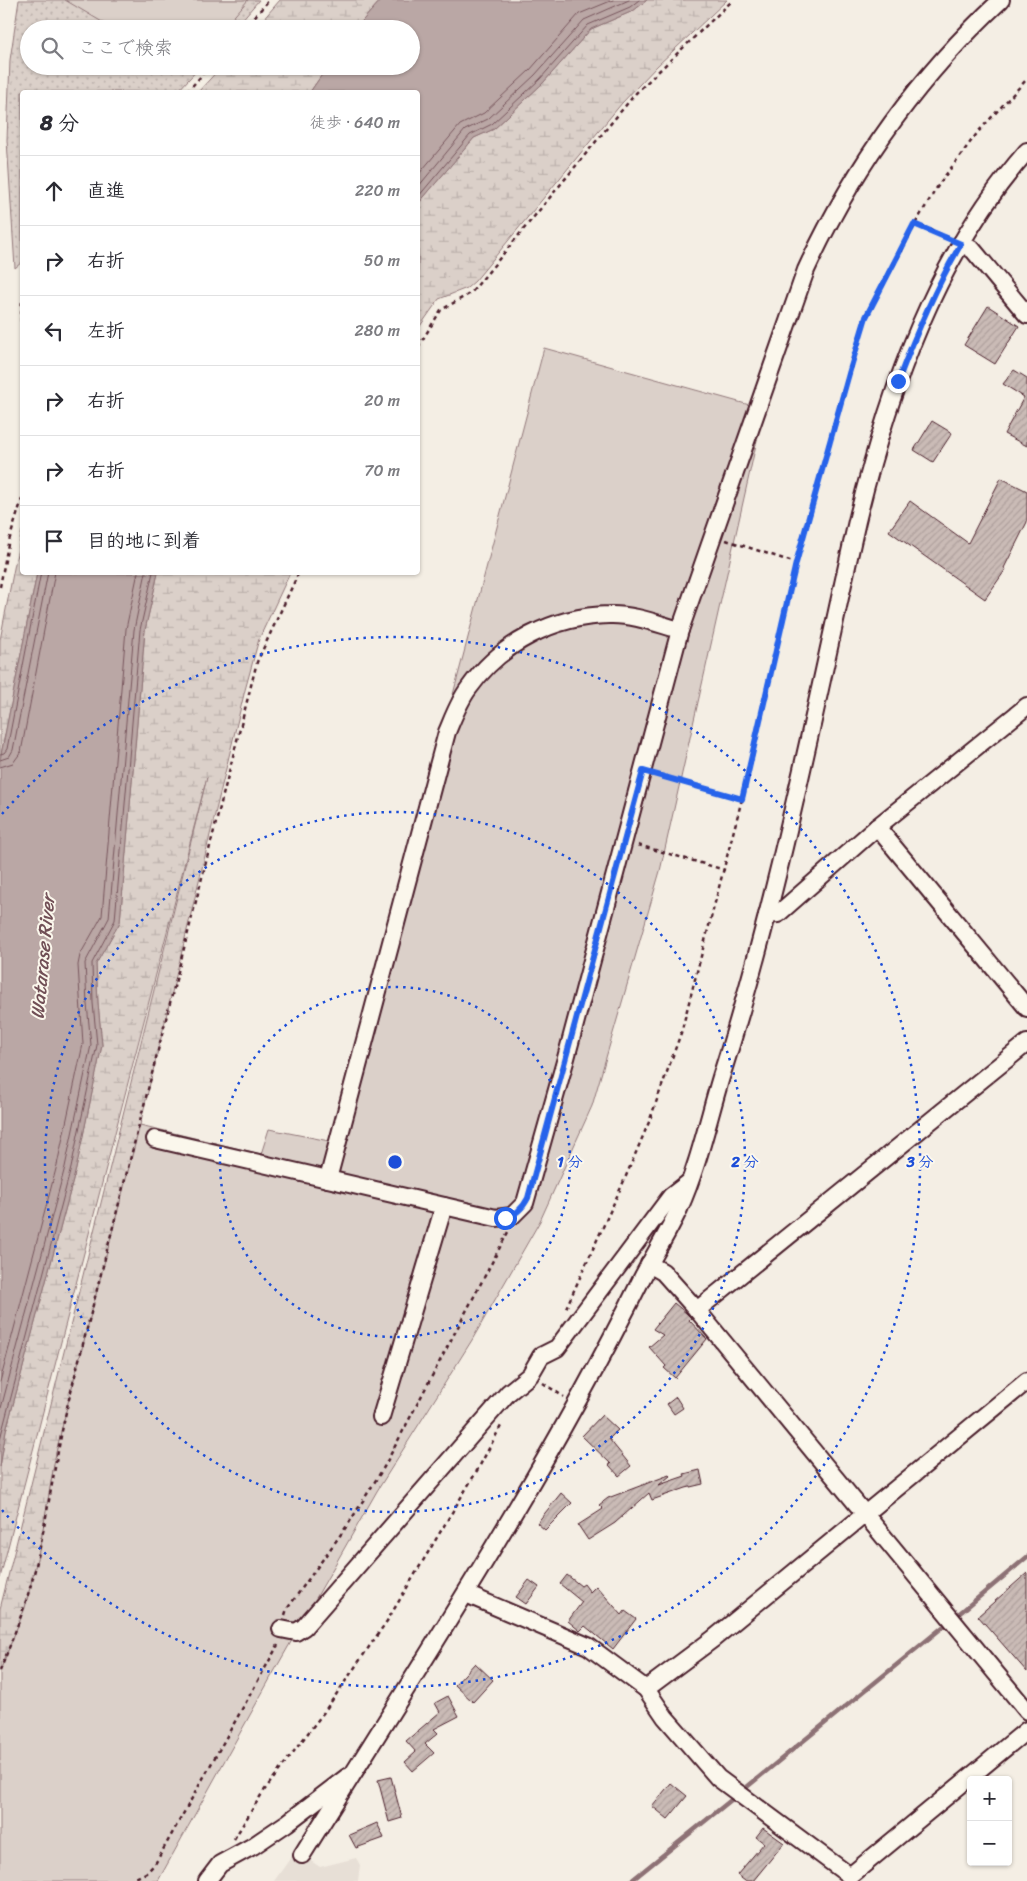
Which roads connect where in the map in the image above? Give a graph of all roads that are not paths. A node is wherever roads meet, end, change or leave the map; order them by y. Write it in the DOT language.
graph roads {
  1 [pos="1001,0"];
  2 [pos="1027,151"];
  3 [pos="961,244"];
  4 [pos="1027,315"];
  5 [pos="680,630"];
  6 [pos="1027,706"];
  7 [pos="877,827"];
  8 [pos="767,915"];
  9 [pos="1027,1008"];
  10 [pos="1027,1043"];
  11 [pos="155,1139"];
  12 [pos="328,1179"];
  13 [pos="688,1183"];
  14 [pos="444,1206"];
  15 [pos="649,1264"];
  16 [pos="697,1310"];
  17 [pos="1027,1381"];
  18 [pos="381,1417"];
  19 [pos="866,1515"];
  20 [pos="466,1594"];
  21 [pos="282,1629"];
  22 [pos="646,1689"];
  23 [pos="1027,1711"];
  24 [pos="1027,1730"];
  25 [pos="355,1771"];
  26 [pos="302,1855"];
  27 [pos="207,1881"];
  1 -- 5 [label="street"];
  2 -- 3 [label="street"];
  3 -- 4 [label="street"];
  3 -- 8 [label="street"];
  5 -- 12 [label="street"];
  5 -- 14 [label="street"];
  6 -- 7 [label="street"];
  7 -- 8 [label="street"];
  7 -- 9 [label="street"];
  8 -- 13 [label="street"];
  10 -- 16 [label="street"];
  11 -- 12 [label="street"];
  12 -- 14 [label="street"];
  13 -- 15 [label="street"];
  13 -- 21 [label="street"];
  14 -- 18 [label="street"];
  15 -- 16 [label="street"];
  15 -- 20 [label="street"];
  16 -- 19 [label="street"];
  17 -- 19 [label="street"];
  19 -- 22 [label="street"];
  19 -- 23 [label="street"];
  20 -- 22 [label="street"];
  20 -- 25 [label="street"];
  22 -- 24 [label="street"];
  25 -- 26 [label="street"];
  25 -- 27 [label="street"];
}
